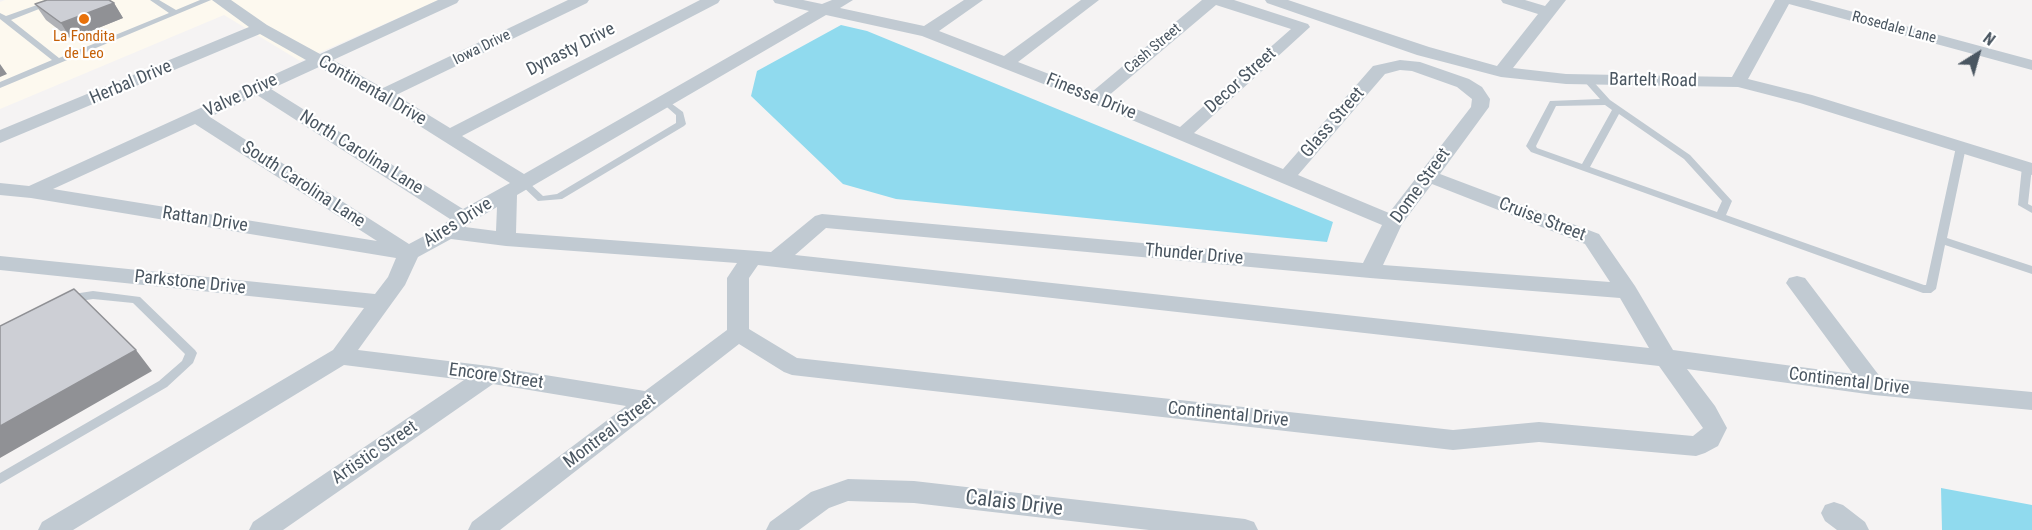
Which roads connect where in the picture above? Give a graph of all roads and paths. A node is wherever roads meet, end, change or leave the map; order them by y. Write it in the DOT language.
graph roads {
  1 [pos="58,0"];
  2 [pos="154,0"];
  3 [pos="207,0"];
  4 [pos="220,0"];
  5 [pos="451,0"];
  6 [pos="581,0"];
  7 [pos="711,0"];
  8 [pos="781,0"];
  9 [pos="845,0"];
  10 [pos="975,0"];
  11 [pos="1091,0"];
  12 [pos="1212,0"];
  13 [pos="1218,0"];
  14 [pos="1273,0"];
  15 [pos="1509,0"];
  16 [pos="1783,0"];
  17 [pos="1791,0"];
  18 [pos="1553,6"];
  19 [pos="824,9"];
  20 [pos="175,13"];
  21 [pos="2,17"];
  22 [pos="261,28"];
  23 [pos="927,32"];
  24 [pos="318,60"];
  25 [pos="58,62"];
  26 [pos="1005,63"];
  27 [pos="2032,65"];
  28 [pos="1501,72"];
  29 [pos="1587,80"];
  30 [pos="1738,82"];
  31 [pos="0,85"];
  32 [pos="258,88"];
  33 [pos="383,95"];
  34 [pos="1095,98"];
  35 [pos="664,101"];
  36 [pos="1608,102"];
  37 [pos="1480,107"];
  38 [pos="1617,109"];
  39 [pos="197,117"];
  40 [pos="1181,135"];
  41 [pos="448,136"];
  42 [pos="0,137"];
  43 [pos="1961,147"];
  44 [pos="1586,168"];
  45 [pos="2030,168"];
  46 [pos="1428,176"];
  47 [pos="1286,177"];
  48 [pos="515,188"];
  49 [pos="0,189"];
  50 [pos="31,192"];
  51 [pos="2032,210"];
  52 [pos="1720,217"];
  53 [pos="1393,222"];
  54 [pos="456,225"];
  55 [pos="506,239"];
  56 [pos="1942,240"];
  57 [pos="409,253"];
  58 [pos="752,257"];
  59 [pos="775,260"];
  60 [pos="0,263"];
  61 [pos="2032,270"];
  62 [pos="1370,271"];
  63 [pos="1797,283"];
  64 [pos="1628,291"];
  65 [pos="380,302"];
  66 [pos="60,303"];
  67 [pos="738,333"];
  68 [pos="341,356"];
  69 [pos="1666,358"];
  70 [pos="489,375"];
  71 [pos="1874,386"];
  72 [pos="650,401"];
  73 [pos="2032,401"];
  74 [pos="0,479"];
  75 [pos="1834,513"];
  76 [pos="1087,522"];
  77 [pos="51,530"];
  78 [pos="262,530"];
  79 [pos="481,530"];
  80 [pos="779,530"];
  81 [pos="1245,530"];
  82 [pos="1856,530"];
  1 -- 21 [label="lane"];
  2 -- 20 [label="lane"];
  3 -- 20 [label="lane"];
  4 -- 22 [label="street, Continental Drive"];
  5 -- 24 [label="street, Valve Drive"];
  6 -- 33 [label="street, Iowa Drive"];
  7 -- 41 [label="street, Dynasty Drive"];
  8 -- 19 [label="street, Finesse Drive"];
  9 -- 19 [label="street, Aires Drive"];
  10 -- 23 [label="street"];
  11 -- 26 [label="street"];
  12 -- 34 [label="street, Cash Street"];
  13 -- 40 [label="street, Decor Street"];
  14 -- 28 [label="street, Bartelt Road"];
  15 -- 18 [label="street"];
  16 -- 30 [label="street"];
  17 -- 27 [label="street, Rosedale Lane"];
  18 -- 28 [label="street"];
  19 -- 23 [label="street, Finesse Drive"];
  19 -- 35 [label="street, Aires Drive"];
  20 -- 25 [label="lane"];
  21 -- 25 [label="lane"];
  22 -- 24 [label="street, Continental Drive"];
  22 -- 42 [label="street, Herbal Drive"];
  23 -- 26 [label="street, Finesse Drive"];
  24 -- 32 [label="street, Valve Drive"];
  24 -- 33 [label="street, Continental Drive"];
  25 -- 31 [label="lane"];
  26 -- 34 [label="street, Finesse Drive"];
  28 -- 29 [label="street, Bartelt Road"];
  29 -- 30 [label="street, Bartelt Road"];
  29 -- 36 [label="lane"];
  30 -- 43 [label="street, Bartelt Road"];
  32 -- 39 [label="street, Valve Drive"];
  32 -- 54 [label="street, North Carolina Lane"];
  33 -- 41 [label="street, Continental Drive"];
  34 -- 40 [label="street, Finesse Drive"];
  35 -- 48 [label="street, Aires Drive"];
  35 -- 48 [label="lane"];
  36 -- 38 [label="lane"];
  36 -- 44 [label="lane"];
  37 -- 46 [label="street, Dome Street"];
  37 -- 47 [label="street, Glass Street"];
  38 -- 44 [label="lane"];
  38 -- 52 [label="lane"];
  39 -- 50 [label="street, Valve Drive"];
  39 -- 57 [label="street, South Carolina Lane"];
  40 -- 47 [label="street, Finesse Drive"];
  41 -- 48 [label="street, Continental Drive"];
  43 -- 45 [label="street, Bartelt Road"];
  43 -- 56 [label="lane"];
  44 -- 52 [label="lane"];
  45 -- 51 [label="lane"];
  46 -- 53 [label="street, Dome Street"];
  46 -- 64 [label="street, Cruise Street"];
  47 -- 53 [label="street, Finesse Drive"];
  48 -- 54 [label="street, Aires Drive"];
  48 -- 55 [label="street"];
  49 -- 50 [label="street, Rattan Drive"];
  50 -- 57 [label="street, Rattan Drive"];
  52 -- 56 [label="lane"];
  53 -- 62 [label="street, Dome Street"];
  54 -- 55 [label="street, Continental Drive"];
  54 -- 57 [label="street, Aires Drive"];
  55 -- 58 [label="street, Continental Drive"];
  56 -- 61 [label="lane"];
  57 -- 65 [label="street, Aires Drive"];
  58 -- 59 [label="street, Continental Drive"];
  58 -- 67 [label="street"];
  59 -- 62 [label="street, Thunder Drive"];
  59 -- 69 [label="street, Continental Drive"];
  60 -- 65 [label="street, Parkstone Drive"];
  62 -- 64 [label="street, Thunder Drive"];
  63 -- 71 [label="street"];
  64 -- 69 [label="street, Cruise Street"];
  65 -- 68 [label="street, Aires Drive"];
  66 -- 74 [label="lane"];
  67 -- 69 [label="street, Continental Drive"];
  67 -- 72 [label="street, Montreal Street"];
  68 -- 70 [label="street, Encore Street"];
  68 -- 77 [label="street, Aires Drive"];
  69 -- 71 [label="street, Continental Drive"];
  70 -- 72 [label="street, Encore Street"];
  70 -- 78 [label="street, Artistic Street"];
  71 -- 73 [label="street, Continental Drive"];
  72 -- 79 [label="street, Montreal Street"];
  75 -- 82 [label="street"];
  76 -- 80 [label="street, Calais Drive"];
  76 -- 81 [label="street, Calais Drive"];
}
